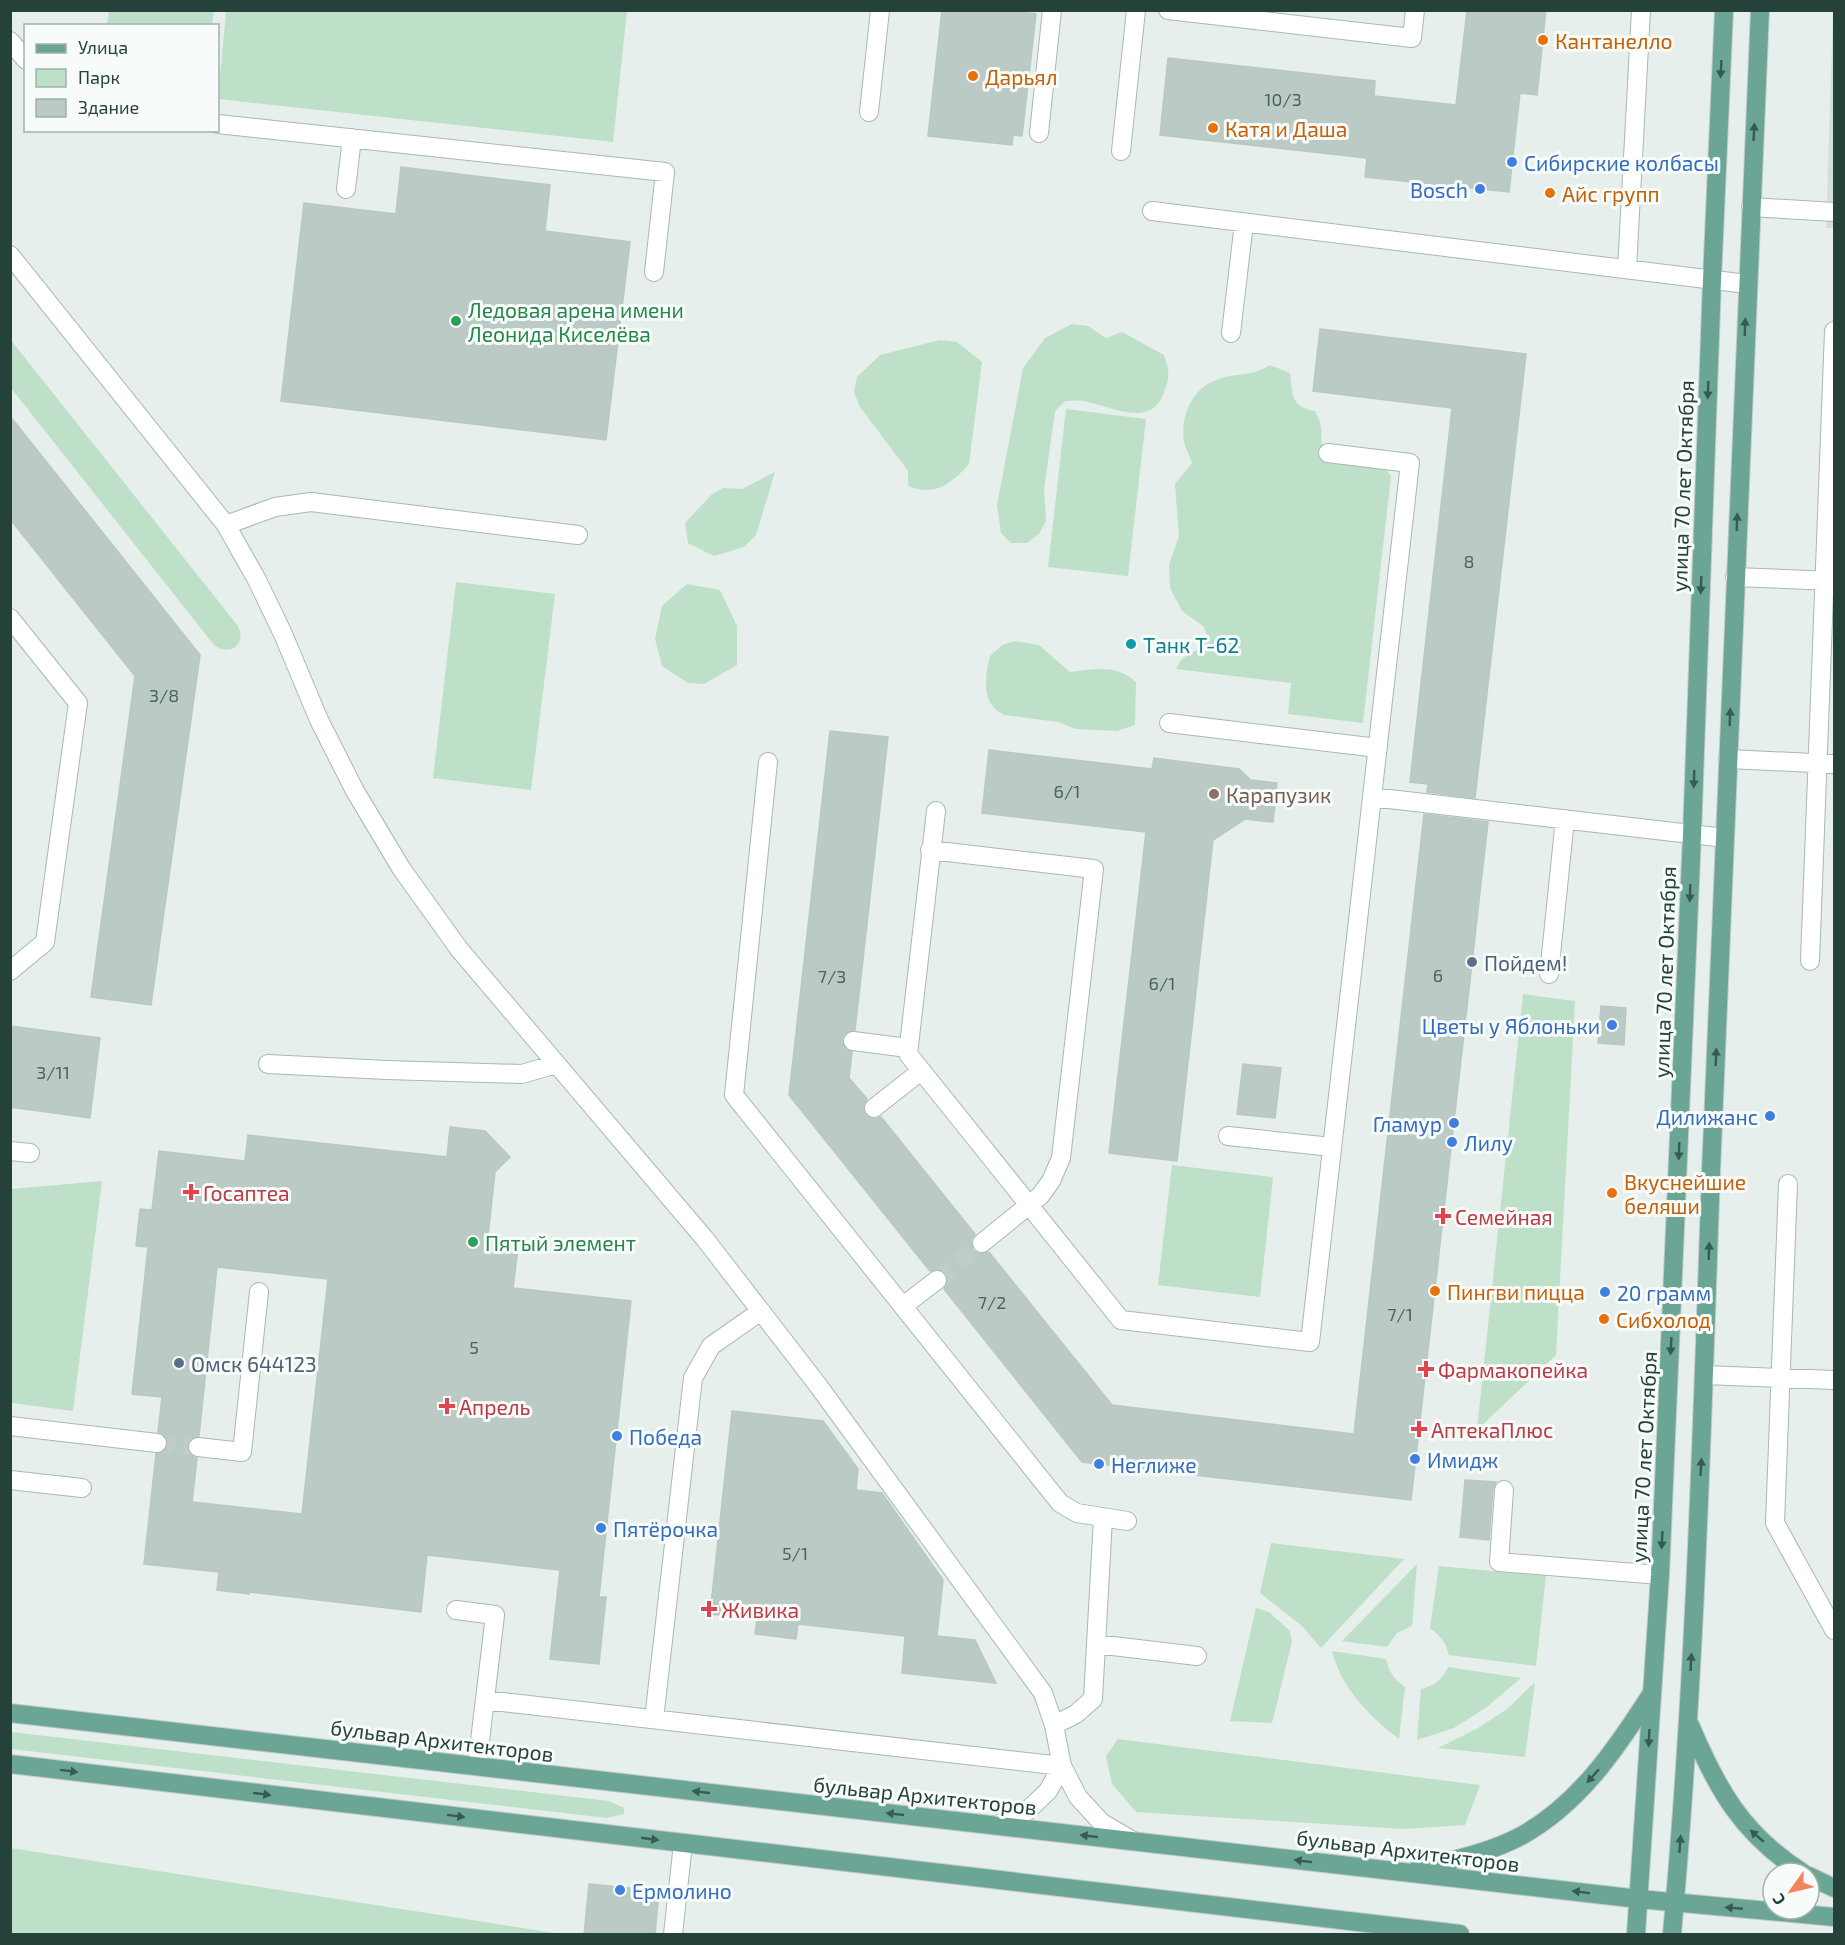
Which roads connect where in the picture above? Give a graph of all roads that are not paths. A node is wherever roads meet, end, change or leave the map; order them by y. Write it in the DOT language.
graph roads {
  1 [pos="880,10"];
  2 [pos="1052,10"];
  3 [pos="1136,10"];
  4 [pos="1168,10"];
  5 [pos="1415,10"];
  6 [pos="1641,10"];
  7 [pos="1724,10"];
  8 [pos="1760,10"];
  9 [pos="10,41"];
  10 [pos="24,58"];
  11 [pos="869,112"];
  12 [pos="219,124"];
  13 [pos="1039,133"];
  14 [pos="352,138"];
  15 [pos="1121,151"];
  16 [pos="346,189"];
  17 [pos="1751,207"];
  18 [pos="1152,211"];
  19 [pos="1834,212"];
  20 [pos="1244,223"];
  21 [pos="10,255"];
  22 [pos="1627,269"];
  23 [pos="654,272"];
  24 [pos="1712,280"];
  25 [pos="1747,284"];
  26 [pos="1834,331"];
  27 [pos="1231,333"];
  28 [pos="1328,453"];
  29 [pos="226,525"];
  30 [pos="578,535"];
  31 [pos="1735,577"];
  32 [pos="1829,581"];
  33 [pos="10,618"];
  34 [pos="1169,723"];
  35 [pos="1378,748"];
  36 [pos="1728,759"];
  37 [pos="768,762"];
  38 [pos="1826,764"];
  39 [pos="1372,797"];
  40 [pos="936,811"];
  41 [pos="1565,819"];
  42 [pos="1692,835"];
  43 [pos="1725,838"];
  44 [pos="930,850"];
  45 [pos="1810,961"];
  46 [pos="10,971"];
  47 [pos="1549,974"];
  48 [pos="854,1041"];
  49 [pos="908,1048"];
  50 [pos="268,1064"];
  51 [pos="556,1064"];
  52 [pos="921,1071"];
  53 [pos="874,1108"];
  54 [pos="1228,1136"];
  55 [pos="1332,1148"];
  56 [pos="10,1151"];
  57 [pos="30,1153"];
  58 [pos="1788,1184"];
  59 [pos="1029,1206"];
  60 [pos="982,1243"];
  61 [pos="936,1280"];
  62 [pos="259,1292"];
  63 [pos="903,1306"];
  64 [pos="761,1311"];
  65 [pos="1705,1375"];
  66 [pos="1781,1378"];
  67 [pos="1834,1380"];
  68 [pos="10,1426"];
  69 [pos="157,1443"];
  70 [pos="198,1447"];
  71 [pos="10,1480"];
  72 [pos="82,1488"];
  73 [pos="1504,1490"];
  74 [pos="1103,1518"];
  75 [pos="1127,1521"];
  76 [pos="1660,1575"];
  77 [pos="456,1610"];
  78 [pos="1834,1630"];
  79 [pos="1096,1644"];
  80 [pos="1197,1656"];
  81 [pos="1651,1694"];
  82 [pos="485,1700"];
  83 [pos="10,1713"];
  84 [pos="654,1719"];
  85 [pos="1688,1720"];
  86 [pos="1054,1725"];
  87 [pos="1062,1762"];
  88 [pos="10,1764"];
  89 [pos="477,1766"];
  90 [pos="997,1826"];
  91 [pos="1132,1841"];
  92 [pos="683,1844"];
  93 [pos="1788,1861"];
  94 [pos="1409,1872"];
  95 [pos="1639,1899"];
  96 [pos="1675,1902"];
  97 [pos="1834,1917"];
  98 [pos="673,1934"];
  99 [pos="1460,1935"];
  100 [pos="1636,1935"];
  101 [pos="1672,1935"];
  1 -- 11 [label="street"];
  2 -- 13 [label="street"];
  3 -- 15 [label="street"];
  4 -- 5 [label="street"];
  6 -- 22 [label="street"];
  7 -- 24 [label="main road, улица 70 лет Октября, one-way"];
  17 -- 8 [label="main road, one-way"];
  9 -- 10 [label="street"];
  12 -- 14 [label="street"];
  14 -- 16 [label="street"];
  14 -- 23 [label="street"];
  17 -- 19 [label="street"];
  17 -- 25 [label="main road"];
  18 -- 20 [label="street"];
  20 -- 22 [label="street"];
  20 -- 27 [label="street"];
  21 -- 29 [label="street"];
  22 -- 24 [label="street"];
  24 -- 25 [label="street"];
  24 -- 42 [label="main road, улица 70 лет Октября, one-way"];
  31 -- 25 [label="main road, one-way"];
  26 -- 32 [label="street"];
  28 -- 35 [label="street"];
  29 -- 30 [label="street"];
  29 -- 51 [label="street"];
  31 -- 32 [label="street"];
  36 -- 31 [label="main road, one-way"];
  32 -- 38 [label="street"];
  33 -- 46 [label="street"];
  34 -- 35 [label="street"];
  35 -- 39 [label="street"];
  36 -- 38 [label="street"];
  36 -- 43 [label="main road"];
  37 -- 63 [label="street"];
  38 -- 45 [label="street"];
  39 -- 41 [label="street"];
  39 -- 55 [label="street"];
  40 -- 44 [label="street"];
  41 -- 42 [label="street"];
  41 -- 47 [label="street"];
  42 -- 43 [label="street"];
  42 -- 76 [label="main road, улица 70 лет Октября, one-way"];
  65 -- 43 [label="main road, one-way"];
  44 -- 49 [label="street"];
  44 -- 59 [label="street"];
  48 -- 49 [label="street"];
  49 -- 52 [label="street"];
  50 -- 51 [label="street"];
  51 -- 64 [label="street"];
  52 -- 53 [label="street"];
  52 -- 59 [label="street"];
  54 -- 55 [label="street"];
  55 -- 59 [label="street"];
  56 -- 57 [label="street"];
  58 -- 66 [label="street"];
  59 -- 60 [label="street"];
  61 -- 63 [label="street"];
  62 -- 70 [label="street"];
  63 -- 74 [label="street"];
  64 -- 84 [label="street"];
  64 -- 86 [label="street"];
  65 -- 66 [label="street"];
  85 -- 65 [label="main road, one-way"];
  66 -- 67 [label="street"];
  66 -- 78 [label="street"];
  68 -- 69 [label="street"];
  71 -- 72 [label="street"];
  73 -- 76 [label="street"];
  74 -- 75 [label="street"];
  74 -- 79 [label="street"];
  76 -- 81 [label="main road, улица 70 лет Октября"];
  77 -- 82 [label="street"];
  79 -- 80 [label="street"];
  79 -- 86 [label="street"];
  81 -- 94 [label="main road, one-way"];
  81 -- 95 [label="main road, улица 70 лет Октября, one-way"];
  82 -- 84 [label="street"];
  82 -- 89 [label="street"];
  83 -- 89 [label="main road, бульвар Архитекторов"];
  84 -- 87 [label="street"];
  93 -- 85 [label="main road, one-way"];
  96 -- 85 [label="main road, one-way"];
  86 -- 87 [label="street"];
  87 -- 90 [label="street"];
  87 -- 91 [label="street"];
  88 -- 92 [label="main road, one-way"];
  90 -- 89 [label="main road, бульвар Архитекторов, one-way"];
  91 -- 90 [label="main road, бульвар Архитекторов, one-way"];
  94 -- 91 [label="main road, бульвар Архитекторов, one-way"];
  92 -- 98 [label="street"];
  92 -- 99 [label="main road"];
  95 -- 94 [label="main road, бульвар Архитекторов, one-way"];
  95 -- 96 [label="main road, бульвар Архитекторов"];
  95 -- 100 [label="main road, улица 70 лет Октября"];
  97 -- 96 [label="main road, бульвар Архитекторов, one-way"];
  96 -- 101 [label="main road"];
}
